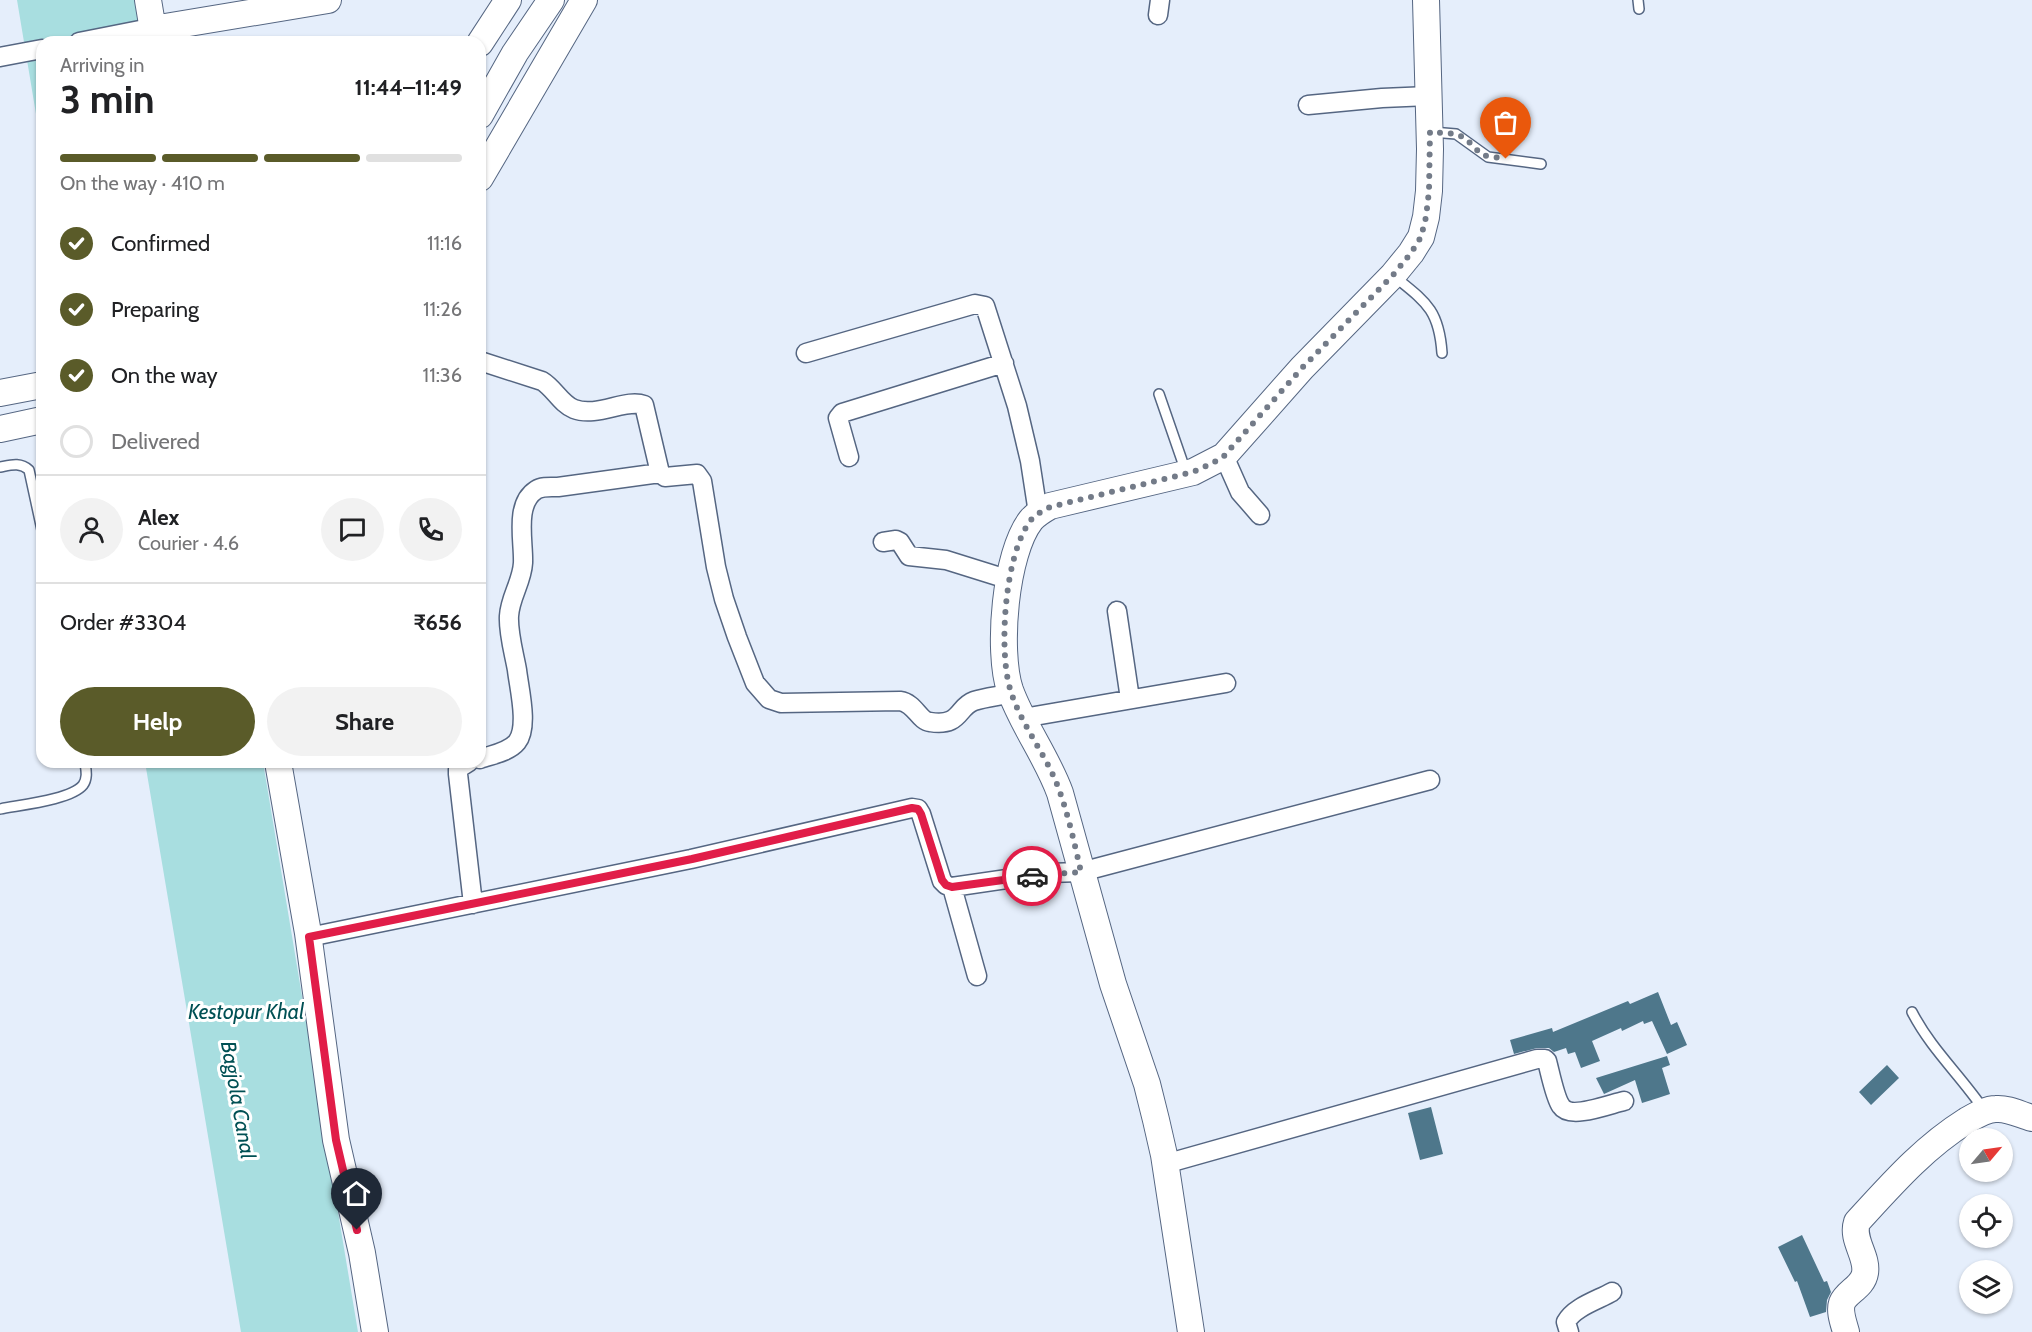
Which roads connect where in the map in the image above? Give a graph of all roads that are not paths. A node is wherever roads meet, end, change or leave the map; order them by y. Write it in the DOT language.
graph roads {
  1 [pos="148,0"];
  2 [pos="328,0"];
  3 [pos="508,0"];
  4 [pos="551,0"];
  5 [pos="1426,0"];
  6 [pos="582,1"];
  7 [pos="152,30"];
  8 [pos="115,36"];
  9 [pos="485,36"];
  10 [pos="36,50"];
  11 [pos="0,57"];
  12 [pos="1429,96"];
  13 [pos="486,104"];
  14 [pos="1308,105"];
  15 [pos="1430,132"];
  16 [pos="1541,164"];
  17 [pos="486,168"];
  18 [pos="1393,275"];
  19 [pos="806,352"];
  20 [pos="1443,353"];
  21 [pos="486,362"];
  22 [pos="1004,363"];
  23 [pos="36,385"];
  24 [pos="0,393"];
  25 [pos="1159,394"];
  26 [pos="36,421"];
  27 [pos="0,429"];
  28 [pos="1224,456"];
  29 [pos="849,457"];
  30 [pos="0,467"];
  31 [pos="660,473"];
  32 [pos="1186,474"];
  33 [pos="36,502"];
  34 [pos="1038,513"];
  35 [pos="1260,515"];
  36 [pos="883,542"];
  37 [pos="1010,580"];
  38 [pos="1117,611"];
  39 [pos="1226,683"];
  40 [pos="1012,693"];
  41 [pos="1130,699"];
  42 [pos="1023,718"];
  43 [pos="486,757"];
  44 [pos="86,768"];
  45 [pos="279,768"];
  46 [pos="459,768"];
  47 [pos="1430,780"];
  48 [pos="0,809"];
  49 [pos="1081,872"];
  50 [pos="952,887"];
  51 [pos="473,904"];
  52 [pos="309,937"];
  53 [pos="977,976"];
  54 [pos="1912,1012"];
  55 [pos="1624,1101"];
  56 [pos="1985,1112"];
  57 [pos="2032,1118"];
  58 [pos="1165,1164"];
  59 [pos="1612,1292"];
  60 [pos="375,1332"];
  61 [pos="1191,1332"];
  62 [pos="1569,1332"];
  63 [pos="1846,1332"];
  1 -- 7 [label="street"];
  2 -- 7 [label="street"];
  3 -- 9 [label="street"];
  4 -- 13 [label="street"];
  5 -- 12 [label="street"];
  6 -- 17 [label="street"];
  7 -- 8 [label="street"];
  10 -- 11 [label="street"];
  12 -- 14 [label="street"];
  12 -- 15 [label="street"];
  15 -- 16 [label="lane"];
  15 -- 18 [label="street"];
  18 -- 20 [label="lane"];
  18 -- 28 [label="street"];
  19 -- 22 [label="street"];
  21 -- 31 [label="street"];
  22 -- 29 [label="street"];
  22 -- 34 [label="street"];
  23 -- 24 [label="street"];
  25 -- 32 [label="lane"];
  26 -- 27 [label="street"];
  28 -- 32 [label="street"];
  28 -- 35 [label="street"];
  30 -- 33 [label="lane"];
  31 -- 40 [label="street"];
  31 -- 43 [label="street"];
  32 -- 34 [label="street"];
  34 -- 37 [label="street"];
  36 -- 37 [label="street"];
  37 -- 40 [label="street"];
  38 -- 41 [label="street"];
  39 -- 41 [label="street"];
  40 -- 42 [label="street"];
  41 -- 42 [label="street"];
  42 -- 49 [label="street"];
  44 -- 48 [label="lane"];
  45 -- 52 [label="street"];
  46 -- 51 [label="street"];
  47 -- 49 [label="street"];
  49 -- 50 [label="street"];
  49 -- 58 [label="street"];
  50 -- 51 [label="street"];
  50 -- 53 [label="street"];
  51 -- 52 [label="street"];
  52 -- 60 [label="street"];
  54 -- 56 [label="lane"];
  55 -- 58 [label="street"];
  56 -- 57 [label="street"];
  56 -- 63 [label="street"];
  58 -- 61 [label="street"];
  59 -- 62 [label="street"];
}
